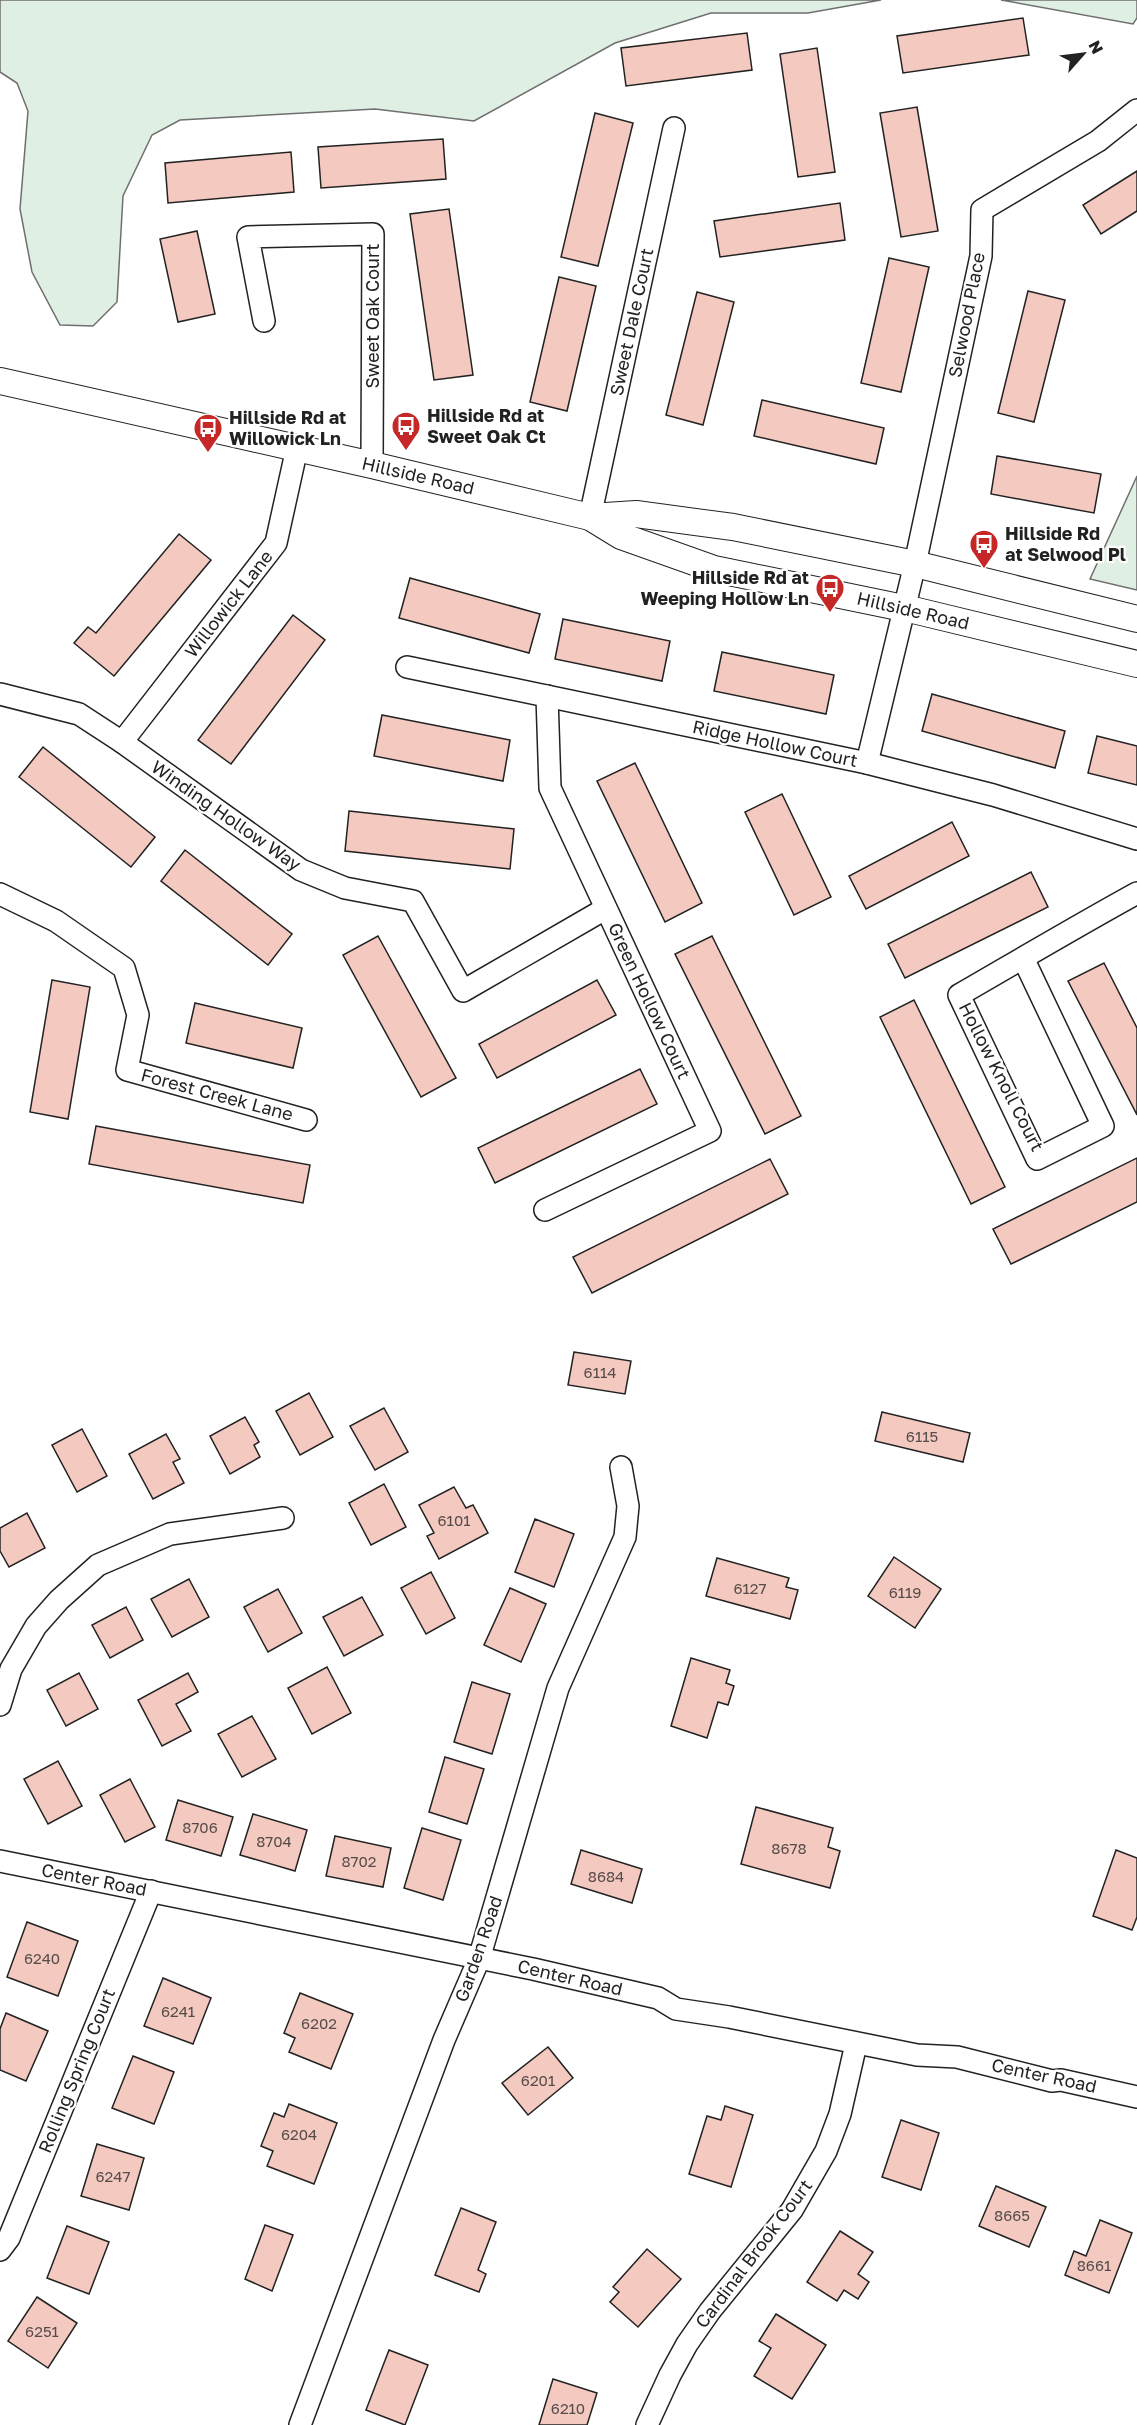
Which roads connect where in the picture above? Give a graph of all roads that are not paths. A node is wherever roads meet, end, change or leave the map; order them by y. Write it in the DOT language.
graph roads {
  1 [pos="1137,110"];
  2 [pos="674,128"];
  3 [pos="264,321"];
  4 [pos="0,381"];
  5 [pos="297,448"];
  6 [pos="372,465"];
  7 [pos="590,517"];
  8 [pos="915,564"];
  9 [pos="904,608"];
  10 [pos="1137,619"];
  11 [pos="1137,664"];
  12 [pos="408,667"];
  13 [pos="0,694"];
  14 [pos="547,696"];
  15 [pos="122,742"];
  16 [pos="867,763"];
  17 [pos="1137,839"];
  18 [pos="1137,893"];
  19 [pos="0,894"];
  20 [pos="605,909"];
  21 [pos="1023,958"];
  22 [pos="306,1120"];
  23 [pos="545,1210"];
  24 [pos="621,1467"];
  25 [pos="283,1518"];
  26 [pos="0,1705"];
  27 [pos="0,1861"];
  28 [pos="151,1891"];
  29 [pos="480,1959"];
  30 [pos="856,2044"];
  31 [pos="1137,2097"];
  32 [pos="0,2250"];
  33 [pos="300,2425"];
  34 [pos="647,2425"];
  1 -- 8 [label="street, Selwood Place"];
  2 -- 7 [label="street, Sweet Dale Court"];
  3 -- 6 [label="street, Sweet Oak Court"];
  4 -- 5 [label="street, Hillside Road"];
  5 -- 6 [label="street, Hillside Road"];
  5 -- 15 [label="street, Willowick Lane"];
  6 -- 7 [label="street, Hillside Road"];
  7 -- 8 [label="street, Hillside Road"];
  7 -- 9 [label="street, Hillside Road"];
  8 -- 9 [label="street"];
  8 -- 10 [label="street, Hillside Road"];
  9 -- 11 [label="street, Hillside Road"];
  9 -- 16 [label="street"];
  12 -- 14 [label="street, Ridge Hollow Court"];
  13 -- 15 [label="street, Winding Hollow Way"];
  14 -- 16 [label="street, Ridge Hollow Court"];
  14 -- 20 [label="street, Green Hollow Court"];
  15 -- 20 [label="street, Winding Hollow Way"];
  16 -- 17 [label="street, Ridge Hollow Court"];
  18 -- 21 [label="street, Hollow Knoll Court"];
  19 -- 22 [label="street, Forest Creek Lane"];
  20 -- 23 [label="street, Green Hollow Court"];
  21 -- 21 [label="street, Hollow Knoll Court"];
  24 -- 29 [label="street, Garden Road"];
  25 -- 26 [label="street"];
  27 -- 28 [label="street, Center Road"];
  28 -- 29 [label="street, Center Road"];
  28 -- 32 [label="street, Rolling Spring Court"];
  29 -- 30 [label="street, Center Road"];
  29 -- 33 [label="street, Garden Road"];
  30 -- 31 [label="street, Center Road"];
  30 -- 34 [label="street, Cardinal Brook Court"];
}
